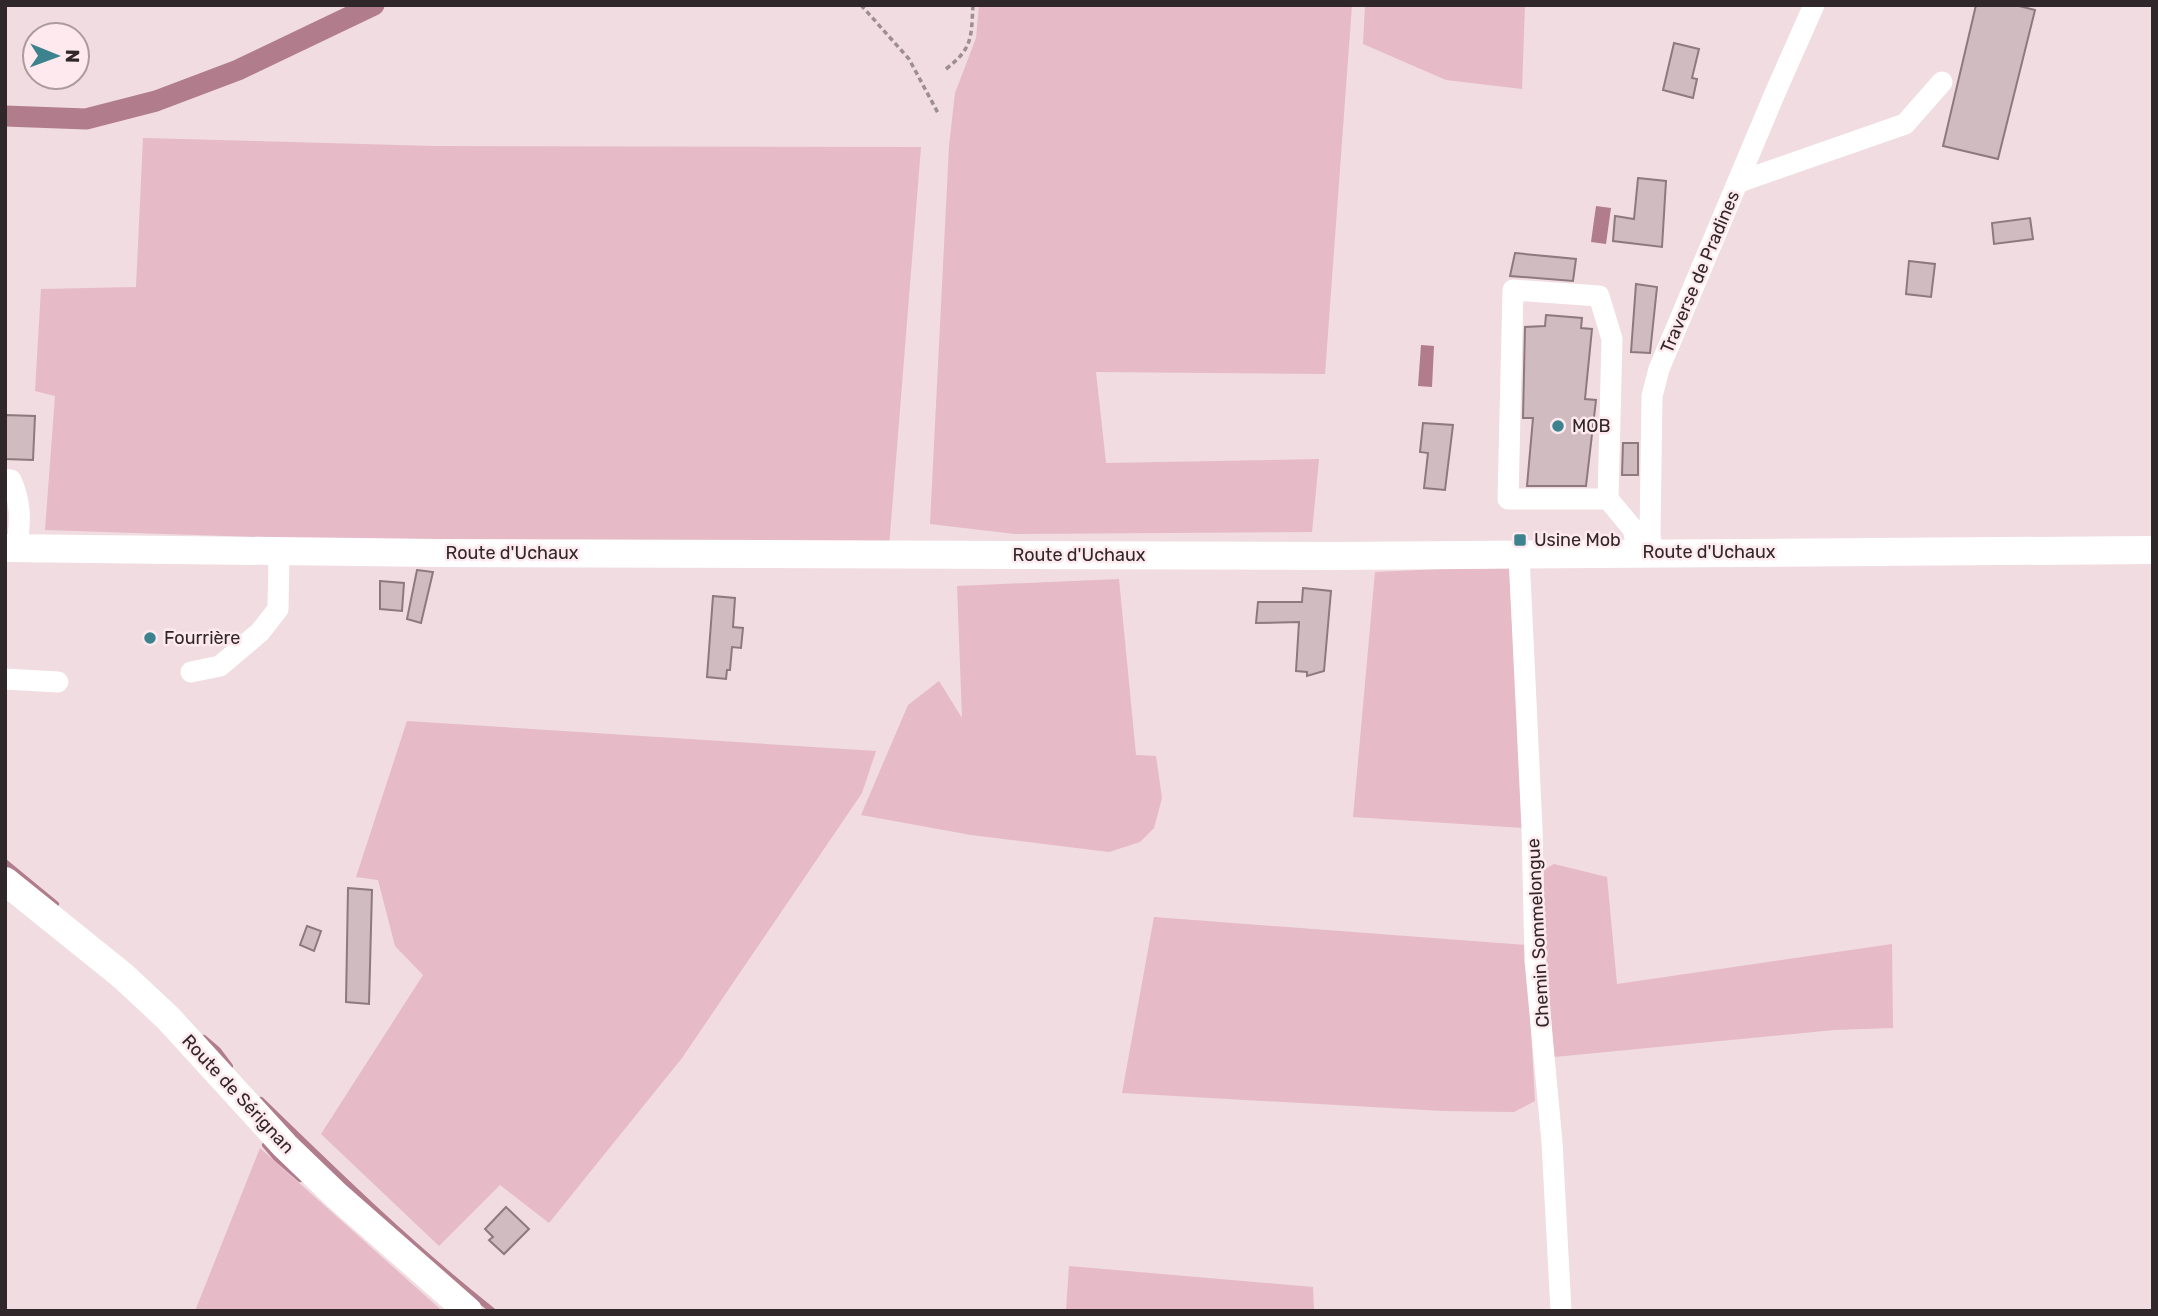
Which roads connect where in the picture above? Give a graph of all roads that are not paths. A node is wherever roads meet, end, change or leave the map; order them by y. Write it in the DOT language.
graph roads {
  1 [pos="1814,5"];
  2 [pos="1942,82"];
  3 [pos="1738,181"];
  4 [pos="5,479"];
  5 [pos="1608,499"];
  6 [pos="11,548"];
  7 [pos="2153,550"];
  8 [pos="279,551"];
  9 [pos="1646,553"];
  10 [pos="1519,555"];
  11 [pos="191,672"];
  12 [pos="5,679"];
  13 [pos="58,682"];
  14 [pos="5,881"];
  15 [pos="468,1311"];
  16 [pos="1561,1311"];
  1 -- 3 [label="street, Traverse de Pradines"];
  2 -- 3 [label="street"];
  3 -- 9 [label="street, Traverse de Pradines"];
  4 -- 6 [label="street"];
  5 -- 5 [label="street"];
  5 -- 9 [label="street"];
  6 -- 8 [label="main road, Route d'Uchaux"];
  7 -- 9 [label="main road, Route d'Uchaux"];
  8 -- 10 [label="main road, Route d'Uchaux"];
  8 -- 11 [label="street"];
  9 -- 10 [label="main road, Route d'Uchaux"];
  10 -- 16 [label="street, Chemin Sommelongue"];
  12 -- 13 [label="street"];
  14 -- 15 [label="main road, Route de Sérignan"];
}
